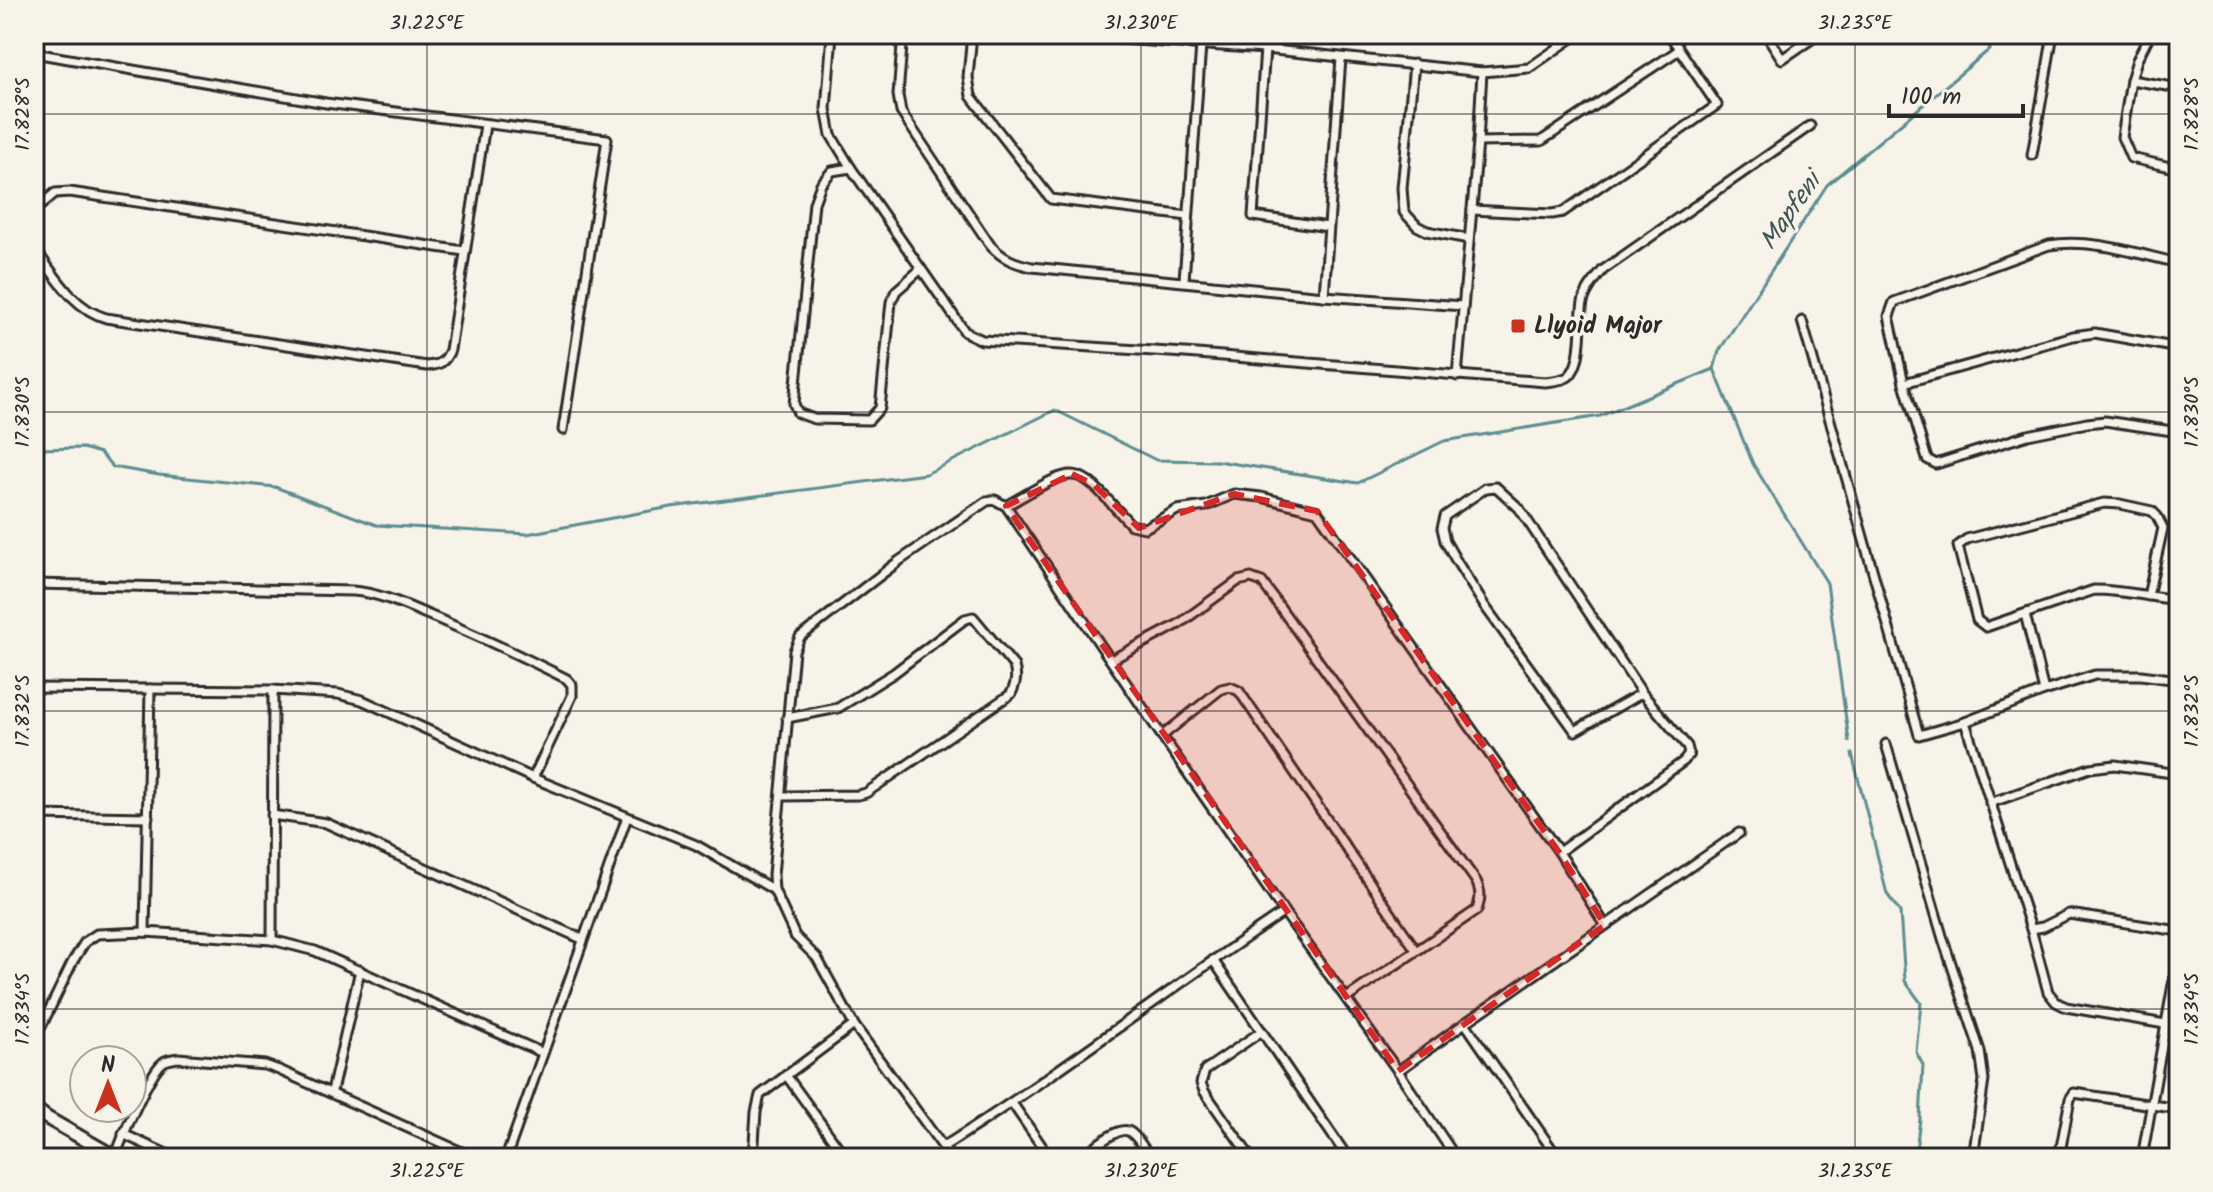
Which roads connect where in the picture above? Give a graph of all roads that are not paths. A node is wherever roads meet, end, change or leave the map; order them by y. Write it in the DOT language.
graph roads {
  1 [pos="832,34"];
  2 [pos="903,34"];
  3 [pos="972,34"];
  4 [pos="1048,34"];
  5 [pos="1578,34"];
  6 [pos="1669,34"];
  7 [pos="1766,34"];
  8 [pos="1819,34"];
  9 [pos="2053,34"];
  10 [pos="2150,34"];
  11 [pos="1201,45"];
  12 [pos="1265,49"];
  13 [pos="1679,50"];
  14 [pos="34,53"];
  15 [pos="1341,58"];
  16 [pos="1414,64"];
  17 [pos="1482,72"];
  18 [pos="2131,80"];
  19 [pos="2179,88"];
  20 [pos="485,125"];
  21 [pos="1810,126"];
  22 [pos="1478,142"];
  23 [pos="2032,155"];
  24 [pos="851,168"];
  25 [pos="2179,169"];
  26 [pos="1472,210"];
  27 [pos="34,211"];
  28 [pos="1188,216"];
  29 [pos="1328,227"];
  30 [pos="1469,239"];
  31 [pos="34,248"];
  32 [pos="464,251"];
  33 [pos="2179,263"];
  34 [pos="921,269"];
  35 [pos="1184,280"];
  36 [pos="1324,296"];
  37 [pos="1463,306"];
  38 [pos="1802,321"];
  39 [pos="2179,348"];
  40 [pos="1457,376"];
  41 [pos="1904,383"];
  42 [pos="563,430"];
  43 [pos="2179,432"];
  44 [pos="1006,506"];
  45 [pos="34,584"];
  46 [pos="2148,596"];
  47 [pos="2179,600"];
  48 [pos="2025,614"];
  49 [pos="1111,660"];
  50 [pos="2179,680"];
  51 [pos="34,688"];
  52 [pos="150,689"];
  53 [pos="273,690"];
  54 [pos="2044,691"];
  55 [pos="1642,693"];
  56 [pos="787,718"];
  57 [pos="1965,722"];
  58 [pos="1162,736"];
  59 [pos="1886,744"];
  60 [pos="2179,774"];
  61 [pos="533,778"];
  62 [pos="783,796"];
  63 [pos="1990,803"];
  64 [pos="34,815"];
  65 [pos="272,815"];
  66 [pos="148,817"];
  67 [pos="627,817"];
  68 [pos="1739,833"];
  69 [pos="1559,852"];
  70 [pos="774,890"];
  71 [pos="1284,912"];
  72 [pos="1605,925"];
  73 [pos="2031,929"];
  74 [pos="2179,931"];
  75 [pos="145,932"];
  76 [pos="582,939"];
  77 [pos="272,940"];
  78 [pos="1416,950"];
  79 [pos="2179,951"];
  80 [pos="1213,960"];
  81 [pos="360,970"];
  82 [pos="1348,997"];
  83 [pos="1465,1023"];
  84 [pos="2165,1024"];
  85 [pos="854,1025"];
  86 [pos="1262,1031"];
  87 [pos="34,1032"];
  88 [pos="543,1053"];
  89 [pos="1398,1071"];
  90 [pos="786,1075"];
  91 [pos="332,1091"];
  92 [pos="1012,1103"];
  93 [pos="2152,1104"];
  94 [pos="34,1108"];
  95 [pos="2179,1109"];
  96 [pos="123,1134"];
  97 [pos="943,1147"];
  98 [pos="116,1158"];
  99 [pos="175,1158"];
  100 [pos="475,1158"];
  101 [pos="506,1158"];
  102 [pos="753,1158"];
  103 [pos="846,1158"];
  104 [pos="951,1158"];
  105 [pos="1050,1158"];
  106 [pos="1080,1158"];
  107 [pos="1150,1158"];
  108 [pos="1251,1158"];
  109 [pos="1348,1158"];
  110 [pos="1454,1158"];
  111 [pos="1558,1158"];
  112 [pos="1973,1158"];
  113 [pos="2059,1158"];
  114 [pos="2142,1158"];
  1 -- 24 [label="street"];
  2 -- 35 [label="street"];
  3 -- 28 [label="street"];
  4 -- 11 [label="street"];
  5 -- 17 [label="street"];
  6 -- 13 [label="street"];
  7 -- 8 [label="street"];
  9 -- 23 [label="street"];
  10 -- 18 [label="street"];
  11 -- 12 [label="street"];
  11 -- 28 [label="street"];
  12 -- 15 [label="street"];
  12 -- 29 [label="street"];
  13 -- 22 [label="street"];
  13 -- 26 [label="street"];
  14 -- 20 [label="street"];
  15 -- 16 [label="street"];
  15 -- 29 [label="street"];
  16 -- 17 [label="street"];
  16 -- 30 [label="street"];
  17 -- 22 [label="street"];
  18 -- 19 [label="street"];
  18 -- 25 [label="street"];
  20 -- 32 [label="street"];
  20 -- 42 [label="street"];
  21 -- 40 [label="street"];
  22 -- 26 [label="street"];
  24 -- 34 [label="street"];
  24 -- 34 [label="street"];
  26 -- 30 [label="street"];
  27 -- 32 [label="street"];
  28 -- 35 [label="street"];
  29 -- 36 [label="street"];
  30 -- 37 [label="street"];
  31 -- 32 [label="street"];
  33 -- 41 [label="street"];
  34 -- 40 [label="street"];
  35 -- 36 [label="street"];
  36 -- 37 [label="street"];
  37 -- 40 [label="street"];
  38 -- 57 [label="street"];
  39 -- 41 [label="street"];
  41 -- 43 [label="street"];
  44 -- 49 [label="street"];
  44 -- 56 [label="street"];
  44 -- 69 [label="street"];
  45 -- 61 [label="street"];
  46 -- 47 [label="street"];
  46 -- 48 [label="street"];
  46 -- 48 [label="street"];
  48 -- 54 [label="street"];
  49 -- 58 [label="street"];
  49 -- 78 [label="street"];
  50 -- 54 [label="street"];
  51 -- 52 [label="street"];
  52 -- 53 [label="street"];
  52 -- 66 [label="street"];
  53 -- 61 [label="street"];
  53 -- 65 [label="street"];
  54 -- 57 [label="street"];
  55 -- 55 [label="street"];
  55 -- 69 [label="street"];
  56 -- 62 [label="street"];
  56 -- 62 [label="street"];
  57 -- 63 [label="street"];
  58 -- 71 [label="street"];
  58 -- 78 [label="street"];
  59 -- 112 [label="street"];
  60 -- 63 [label="street"];
  61 -- 67 [label="street"];
  62 -- 70 [label="street"];
  63 -- 73 [label="street"];
  64 -- 66 [label="street"];
  65 -- 76 [label="street"];
  65 -- 77 [label="street"];
  66 -- 75 [label="street"];
  67 -- 70 [label="street"];
  67 -- 76 [label="street"];
  68 -- 72 [label="street"];
  69 -- 72 [label="street"];
  70 -- 85 [label="street"];
  71 -- 80 [label="street"];
  71 -- 82 [label="street"];
  72 -- 83 [label="street"];
  73 -- 74 [label="street"];
  73 -- 84 [label="street"];
  75 -- 77 [label="street"];
  75 -- 87 [label="street"];
  76 -- 88 [label="street"];
  77 -- 81 [label="street"];
  78 -- 82 [label="street"];
  79 -- 84 [label="street"];
  80 -- 86 [label="street"];
  80 -- 92 [label="street"];
  81 -- 88 [label="street"];
  81 -- 91 [label="street"];
  82 -- 89 [label="street"];
  83 -- 89 [label="street"];
  83 -- 111 [label="street"];
  84 -- 93 [label="street"];
  85 -- 90 [label="street"];
  85 -- 97 [label="street"];
  86 -- 108 [label="street"];
  86 -- 109 [label="street"];
  88 -- 101 [label="street"];
  89 -- 110 [label="street"];
  90 -- 102 [label="street"];
  90 -- 103 [label="street"];
  91 -- 96 [label="street"];
  91 -- 100 [label="street"];
  92 -- 97 [label="street"];
  92 -- 105 [label="street"];
  93 -- 95 [label="street"];
  93 -- 113 [label="street"];
  93 -- 114 [label="street"];
  94 -- 98 [label="street"];
  96 -- 98 [label="street"];
  96 -- 99 [label="street"];
  97 -- 104 [label="street"];
  106 -- 107 [label="street"];
}
